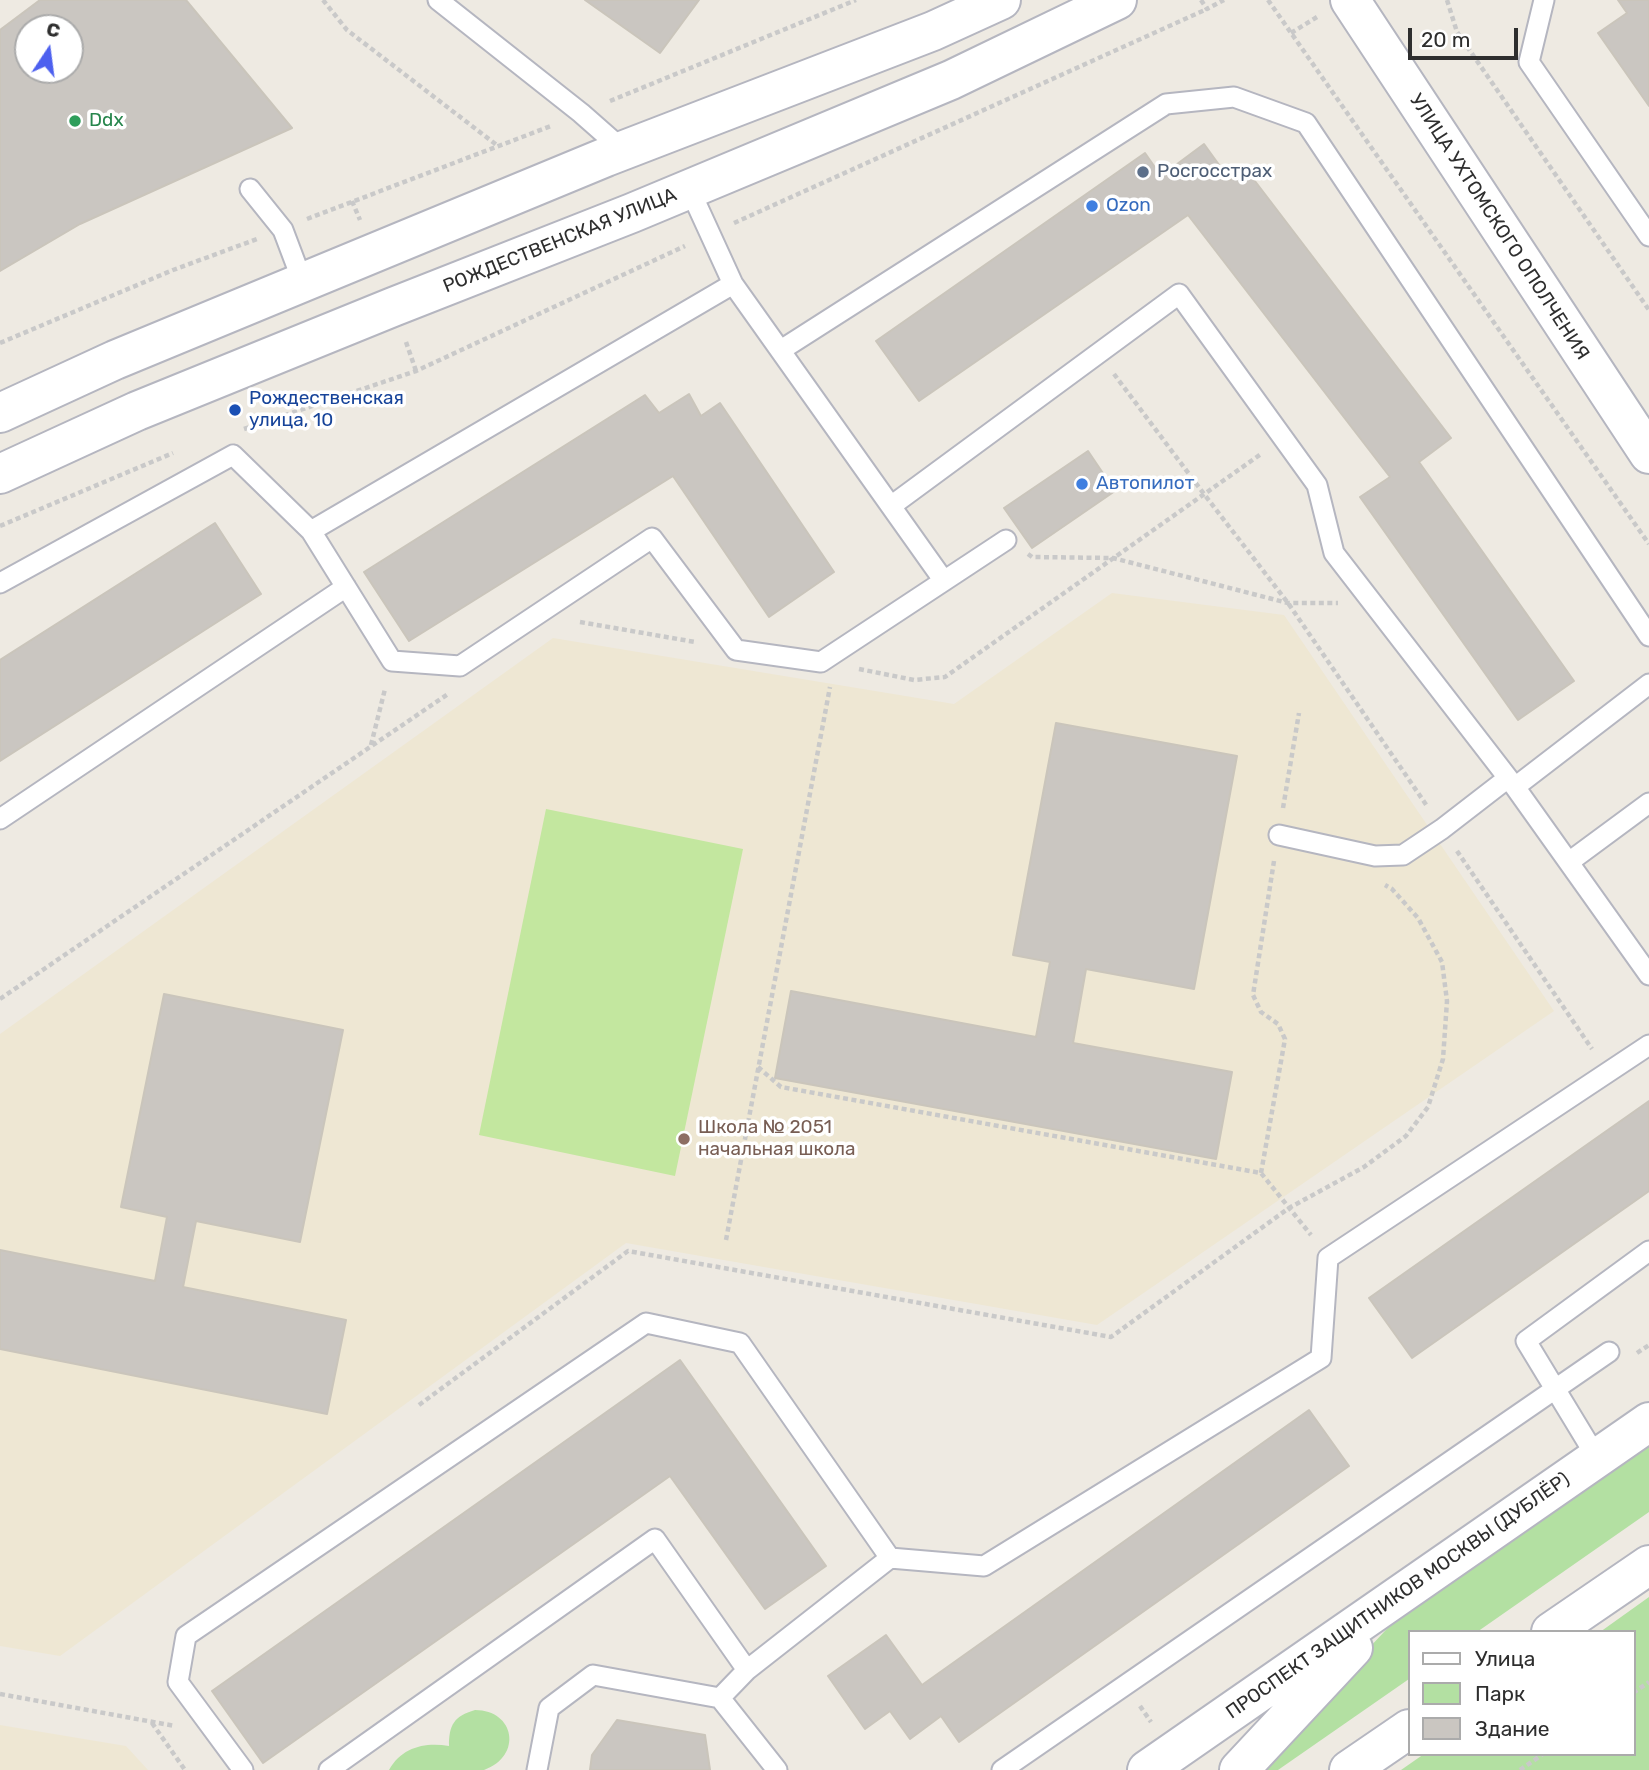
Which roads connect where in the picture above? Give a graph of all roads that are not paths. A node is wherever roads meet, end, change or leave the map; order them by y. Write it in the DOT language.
graph roads {
  1 [pos="438,0"];
  2 [pos="1001,0"];
  3 [pos="1117,0"];
  4 [pos="1350,0"];
  5 [pos="1544,0"];
  6 [pos="623,150"];
  7 [pos="250,189"];
  8 [pos="690,190"];
  9 [pos="1649,236"];
  10 [pos="303,283"];
  11 [pos="733,284"];
  12 [pos="781,350"];
  13 [pos="0,413"];
  14 [pos="1649,454"];
  15 [pos="0,474"];
  16 [pos="891,506"];
  17 [pos="310,531"];
  18 [pos="1006,540"];
  19 [pos="944,581"];
  20 [pos="0,583"];
  21 [pos="346,587"];
  22 [pos="1649,636"];
  23 [pos="1649,684"];
  24 [pos="1511,783"];
  25 [pos="1649,803"];
  26 [pos="0,819"];
  27 [pos="1279,835"];
  28 [pos="1569,862"];
  29 [pos="1649,975"];
  30 [pos="1649,1045"];
  31 [pos="1649,1251"];
  32 [pos="1609,1352"];
  33 [pos="1555,1389"];
  34 [pos="1649,1422"];
  35 [pos="1597,1458"];
  36 [pos="890,1558"];
  37 [pos="1649,1565"];
  38 [pos="1402,1595"];
  39 [pos="1555,1630"];
  40 [pos="747,1670"];
  41 [pos="720,1699"];
  42 [pos="1408,1730"];
  43 [pos="243,1770"];
  44 [pos="329,1770"];
  45 [pos="537,1770"];
  46 [pos="777,1770"];
  47 [pos="1002,1770"];
  48 [pos="1147,1770"];
  49 [pos="1239,1770"];
  50 [pos="1349,1770"];
  1 -- 6 [label="lane"];
  2 -- 6 [label="street"];
  3 -- 8 [label="street, РОЖДЕСТВЕНСКАЯ УЛИЦА"];
  4 -- 14 [label="street, УЛИЦА УХТОМСКОГО ОПОЛЧЕНИЯ"];
  5 -- 9 [label="lane"];
  6 -- 10 [label="street"];
  7 -- 10 [label="lane"];
  8 -- 11 [label="lane"];
  8 -- 15 [label="street, РОЖДЕСТВЕНСКАЯ УЛИЦА"];
  10 -- 13 [label="street"];
  11 -- 12 [label="lane"];
  11 -- 17 [label="lane"];
  12 -- 16 [label="lane"];
  12 -- 22 [label="lane"];
  16 -- 19 [label="lane"];
  16 -- 24 [label="lane"];
  17 -- 20 [label="lane"];
  17 -- 21 [label="lane"];
  18 -- 19 [label="lane"];
  19 -- 21 [label="lane"];
  21 -- 26 [label="lane"];
  23 -- 24 [label="lane"];
  24 -- 27 [label="lane"];
  24 -- 28 [label="lane"];
  25 -- 28 [label="lane"];
  28 -- 29 [label="lane"];
  30 -- 36 [label="lane"];
  31 -- 33 [label="lane"];
  32 -- 33 [label="lane"];
  33 -- 35 [label="lane"];
  33 -- 47 [label="lane"];
  34 -- 35 [label="street, ПРОСПЕКТ ЗАЩИТНИКОВ МОСКВЫ (ДУБЛЁР)"];
  35 -- 38 [label="street, ПРОСПЕКТ ЗАЩИТНИКОВ МОСКВЫ (ДУБЛЁР)"];
  36 -- 40 [label="lane"];
  36 -- 43 [label="lane"];
  37 -- 39 [label="street"];
  38 -- 48 [label="street, ПРОСПЕКТ ЗАЩИТНИКОВ МОСКВЫ (ДУБЛЁР)"];
  38 -- 49 [label="street"];
  40 -- 41 [label="lane"];
  40 -- 44 [label="lane"];
  41 -- 45 [label="lane"];
  41 -- 46 [label="lane"];
  42 -- 50 [label="street"];
}
